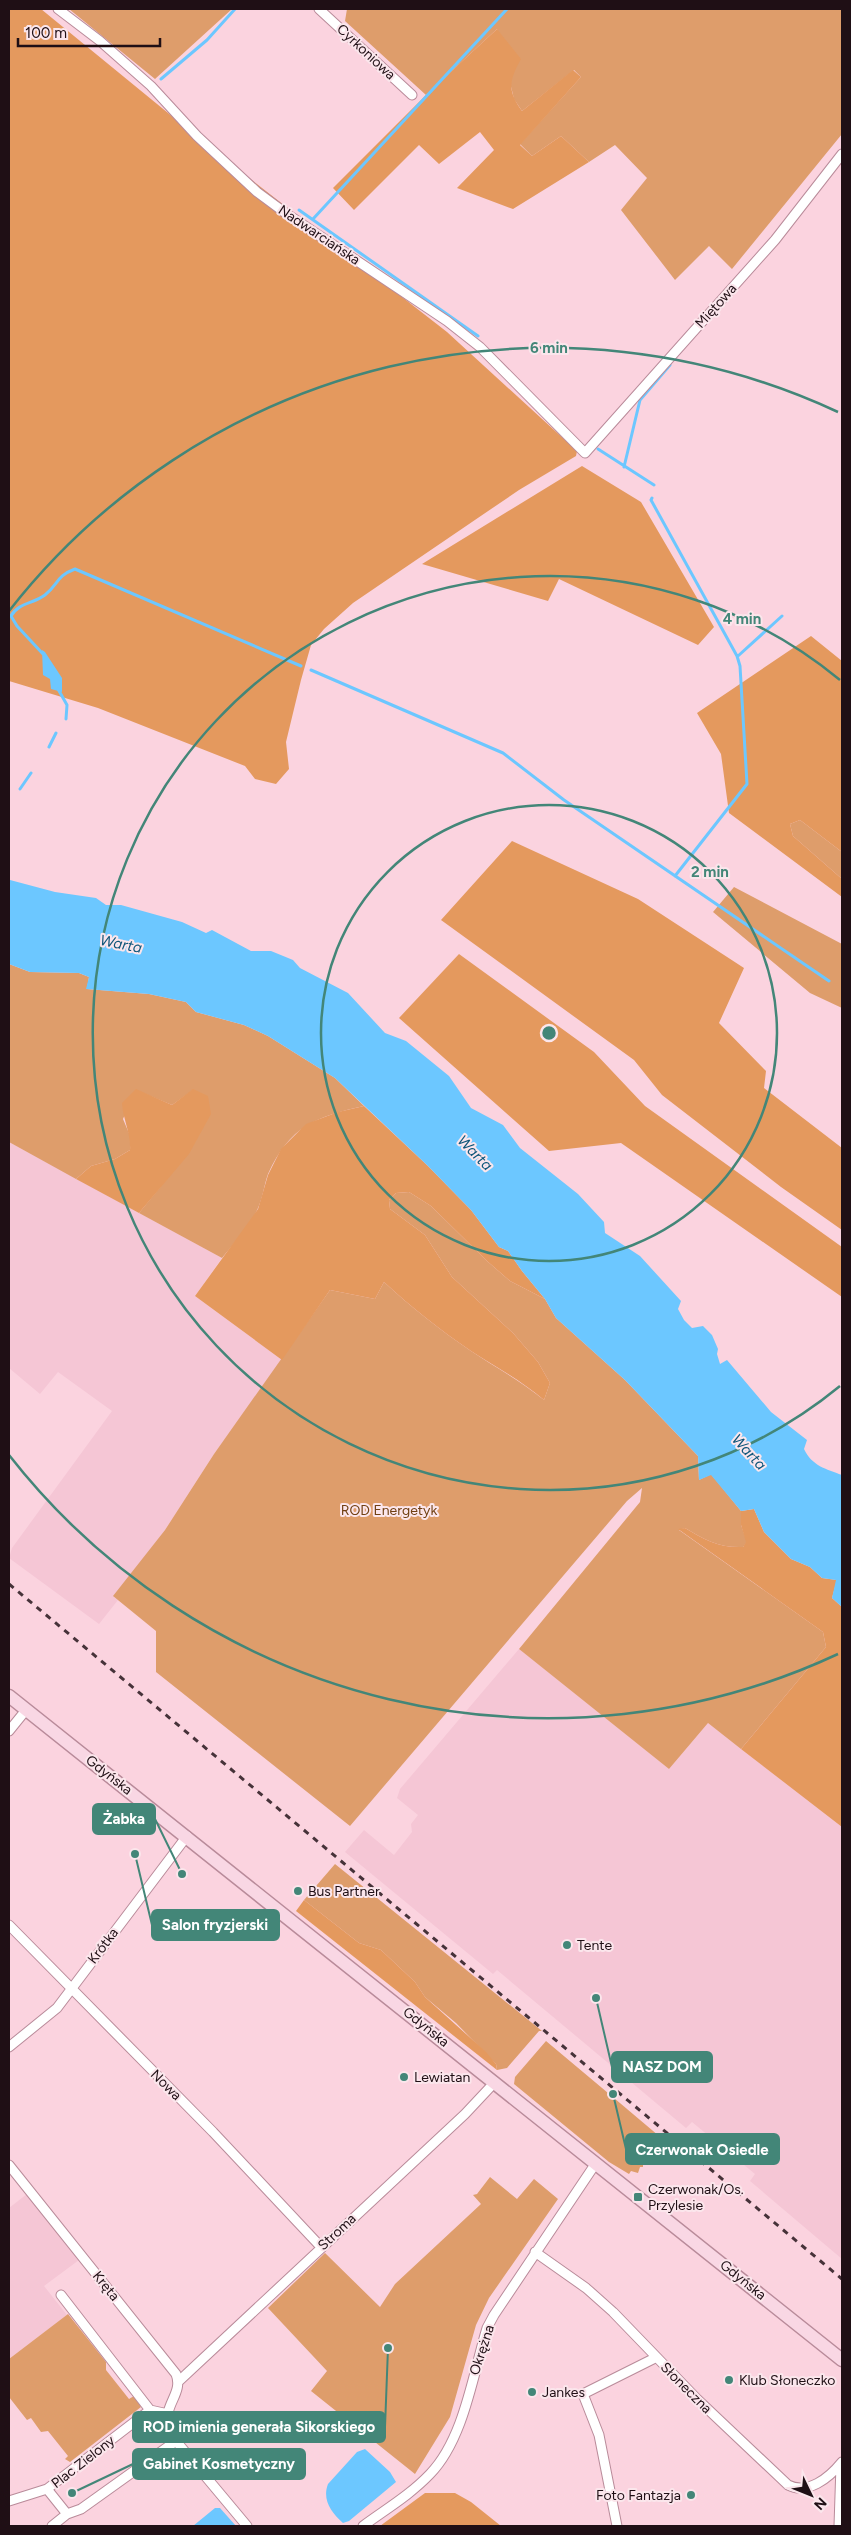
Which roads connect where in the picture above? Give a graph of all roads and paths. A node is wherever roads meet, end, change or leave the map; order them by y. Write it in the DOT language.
graph roads {
  1 [pos="58,9"];
  2 [pos="319,9"];
  3 [pos="335,9"];
  4 [pos="329,18"];
  5 [pos="412,95"];
  6 [pos="842,154"];
  7 [pos="586,453"];
  8 [pos="9,1696"];
  9 [pos="26,1710"];
  10 [pos="9,1731"];
  11 [pos="187,1836"];
  12 [pos="9,1925"];
  13 [pos="71,1989"];
  14 [pos="9,2046"];
  15 [pos="495,2082"];
  16 [pos="596,2163"];
  17 [pos="9,2165"];
  18 [pos="321,2247"];
  19 [pos="535,2252"];
  20 [pos="61,2296"];
  21 [pos="655,2358"];
  22 [pos="842,2360"];
  23 [pos="178,2381"];
  24 [pos="150,2410"];
  25 [pos="168,2414"];
  26 [pos="176,2441"];
  27 [pos="841,2463"];
  28 [pos="47,2490"];
  29 [pos="9,2501"];
  30 [pos="67,2514"];
  31 [pos="52,2526"];
  32 [pos="246,2526"];
  33 [pos="363,2526"];
  34 [pos="618,2526"];
  35 [pos="838,2526"];
  1 -- 7 [label="street, Nadwarciańska"];
  2 -- 4 [label="street, Cyrkoniowa"];
  3 -- 4 [label="street"];
  4 -- 5 [label="street, Cyrkoniowa"];
  6 -- 7 [label="street, Miętowa"];
  8 -- 9 [label="main road, Gdyńska"];
  9 -- 10 [label="street"];
  9 -- 11 [label="main road, Gdyńska"];
  11 -- 13 [label="street, Krótka"];
  11 -- 15 [label="main road, Gdyńska"];
  12 -- 13 [label="street, Nowa"];
  13 -- 14 [label="street, Krótka"];
  13 -- 18 [label="street, Nowa"];
  15 -- 16 [label="main road, Gdyńska"];
  15 -- 18 [label="street, Stroma"];
  16 -- 19 [label="street, Okrężna"];
  16 -- 22 [label="main road, Gdyńska"];
  17 -- 23 [label="street, Kręta"];
  18 -- 23 [label="street, Stroma"];
  19 -- 21 [label="street, Słoneczna"];
  19 -- 33 [label="street, Okrężna"];
  20 -- 24 [label="street"];
  21 -- 27 [label="street, Słoneczna"];
  21 -- 34 [label="street"];
  23 -- 25 [label="street"];
  24 -- 25 [label="street"];
  24 -- 28 [label="street, Plac Zielony"];
  25 -- 26 [label="street"];
  26 -- 30 [label="street"];
  26 -- 32 [label="street"];
  27 -- 35 [label="street"];
  28 -- 29 [label="street, Plac Zielony"];
  28 -- 30 [label="street"];
  30 -- 31 [label="street"];
}
